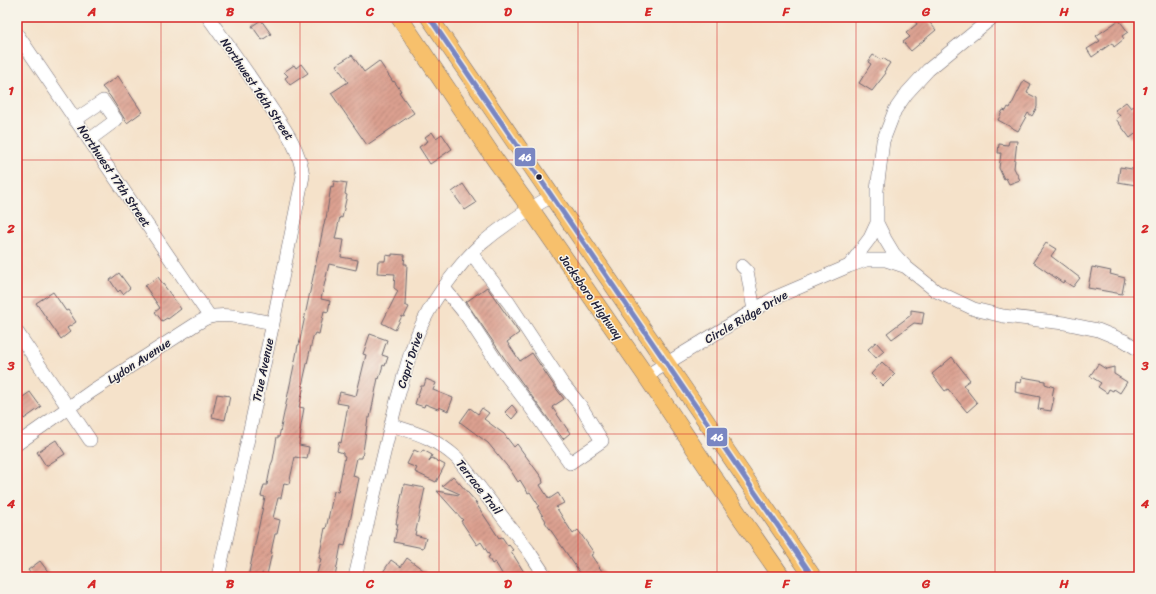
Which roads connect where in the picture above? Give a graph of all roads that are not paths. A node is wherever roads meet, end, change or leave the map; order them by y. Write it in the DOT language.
graph roads {
  1 [pos="208,17"];
  2 [pos="399,17"];
  3 [pos="429,17"];
  4 [pos="993,17"];
  5 [pos="17,34"];
  6 [pos="75,120"];
  7 [pos="89,140"];
  8 [pos="302,163"];
  9 [pos="552,196"];
  10 [pos="530,208"];
  11 [pos="877,224"];
  12 [pos="472,254"];
  13 [pos="742,266"];
  14 [pos="849,266"];
  15 [pos="906,267"];
  16 [pos="444,288"];
  17 [pos="754,310"];
  18 [pos="210,317"];
  19 [pos="274,323"];
  20 [pos="17,332"];
  21 [pos="1139,350"];
  22 [pos="668,364"];
  23 [pos="646,376"];
  24 [pos="68,408"];
  25 [pos="391,425"];
  26 [pos="90,440"];
  27 [pos="17,444"];
  28 [pos="218,577"];
  29 [pos="355,577"];
  30 [pos="546,577"];
  31 [pos="782,577"];
  32 [pos="813,577"];
  1 -- 8 [label="street, Northwest 16th Street"];
  2 -- 10 [label="main road, Jacksboro Highway"];
  3 -- 9 [label="main road, Jacksboro Highway"];
  4 -- 11 [label="street"];
  5 -- 6 [label="street, Northwest 17th Street"];
  6 -- 7 [label="street, Northwest 17th Street"];
  6 -- 7 [label="street"];
  7 -- 18 [label="street, Northwest 17th Street"];
  8 -- 19 [label="street, True Avenue"];
  9 -- 10 [label="street, Capri Drive"];
  9 -- 22 [label="main road, Jacksboro Highway"];
  10 -- 12 [label="street, Capri Drive"];
  10 -- 23 [label="main road, Jacksboro Highway"];
  11 -- 14 [label="street"];
  11 -- 15 [label="street"];
  12 -- 16 [label="street, Capri Drive"];
  12 -- 16 [label="street"];
  13 -- 17 [label="street"];
  14 -- 15 [label="street, Circle Ridge Drive"];
  14 -- 17 [label="street, Circle Ridge Drive"];
  15 -- 21 [label="street"];
  16 -- 25 [label="street, Capri Drive"];
  17 -- 22 [label="street, Circle Ridge Drive"];
  18 -- 19 [label="street, Lydon Avenue"];
  18 -- 24 [label="street, Lydon Avenue"];
  19 -- 28 [label="street, True Avenue"];
  20 -- 24 [label="street"];
  22 -- 23 [label="street, Circle Ridge Drive"];
  22 -- 32 [label="main road, Jacksboro Highway"];
  23 -- 31 [label="main road, Jacksboro Highway"];
  24 -- 26 [label="street"];
  24 -- 27 [label="street, Lydon Avenue"];
  25 -- 29 [label="street, Capri Drive"];
  25 -- 30 [label="street, Terrace Trail"];
}
